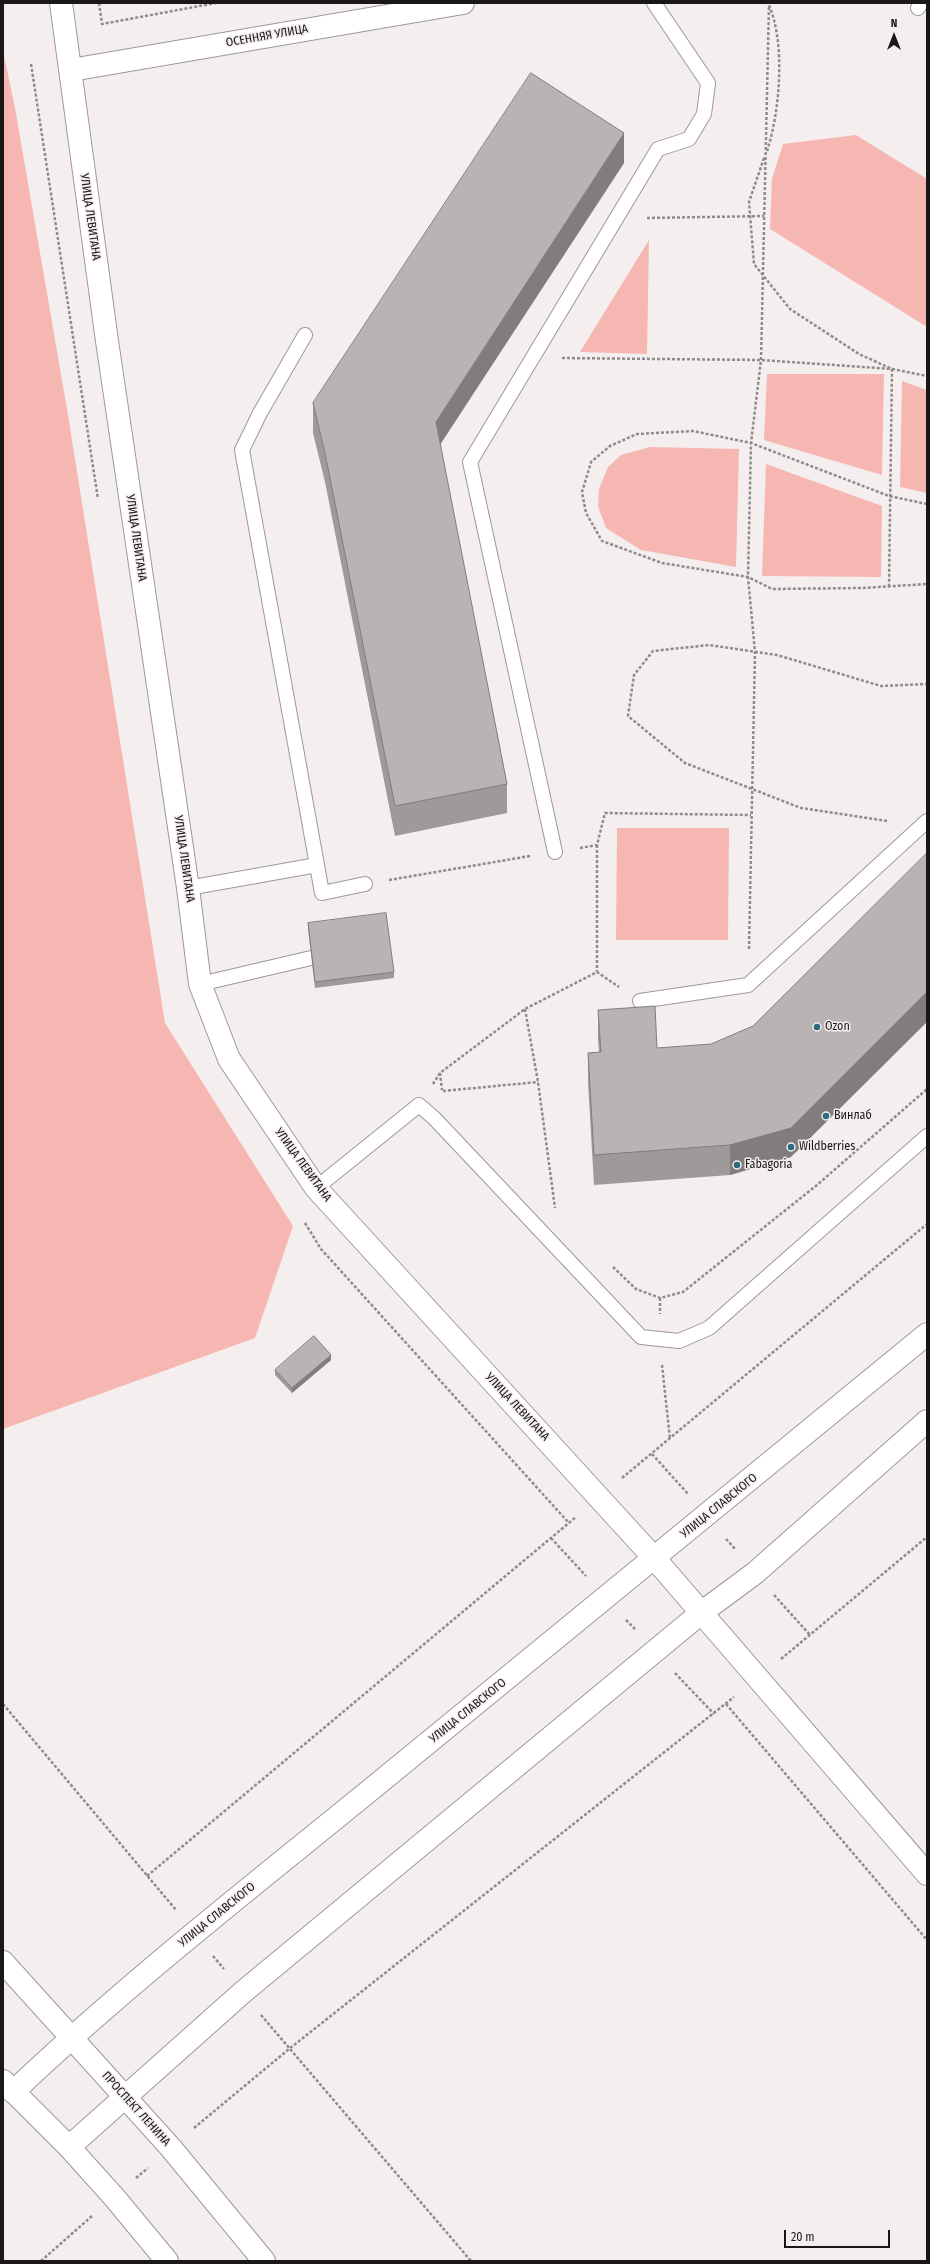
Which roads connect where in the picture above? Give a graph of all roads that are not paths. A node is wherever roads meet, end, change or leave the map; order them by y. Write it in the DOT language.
graph roads {
  1 [pos="61,3"];
  2 [pos="463,3"];
  3 [pos="654,3"];
  4 [pos="71,70"];
  5 [pos="304,335"];
  6 [pos="924,824"];
  7 [pos="554,852"];
  8 [pos="317,865"];
  9 [pos="365,884"];
  10 [pos="188,888"];
  11 [pos="311,958"];
  12 [pos="200,984"];
  13 [pos="640,1001"];
  14 [pos="927,1136"];
  15 [pos="316,1188"];
  16 [pos="927,1334"];
  17 [pos="927,1421"];
  18 [pos="655,1558"];
  19 [pos="701,1613"];
  20 [pos="927,1874"];
  21 [pos="3,1962"];
  22 [pos="70,2038"];
  23 [pos="8,2087"];
  24 [pos="125,2096"];
  25 [pos="69,2147"];
  26 [pos="166,2261"];
  27 [pos="264,2261"];
  1 -- 4 [label="street, УЛИЦА ЛЕВИТАНА"];
  2 -- 4 [label="street, ОСЕННЯЯ УЛИЦА"];
  3 -- 7 [label="lane"];
  4 -- 10 [label="street, УЛИЦА ЛЕВИТАНА"];
  5 -- 8 [label="lane"];
  6 -- 13 [label="lane"];
  8 -- 9 [label="lane"];
  8 -- 10 [label="lane"];
  10 -- 12 [label="street, УЛИЦА ЛЕВИТАНА"];
  11 -- 12 [label="lane"];
  12 -- 15 [label="street, УЛИЦА ЛЕВИТАНА"];
  14 -- 15 [label="lane"];
  15 -- 18 [label="street, УЛИЦА ЛЕВИТАНА"];
  16 -- 18 [label="street, УЛИЦА СЛАВСКОГО"];
  17 -- 19 [label="street"];
  18 -- 19 [label="street, УЛИЦА ЛЕВИТАНА"];
  18 -- 22 [label="street, УЛИЦА СЛАВСКОГО"];
  19 -- 20 [label="street, УЛИЦА ЛЕВИТАНА"];
  19 -- 24 [label="street"];
  21 -- 22 [label="street, ПРОСПЕКТ ЛЕНИНА"];
  22 -- 23 [label="street, УЛИЦА СЛАВСКОГО"];
  22 -- 24 [label="street, ПРОСПЕКТ ЛЕНИНА"];
  23 -- 25 [label="street"];
  24 -- 25 [label="street"];
  24 -- 27 [label="street, ПРОСПЕКТ ЛЕНИНА"];
  25 -- 26 [label="street"];
}
